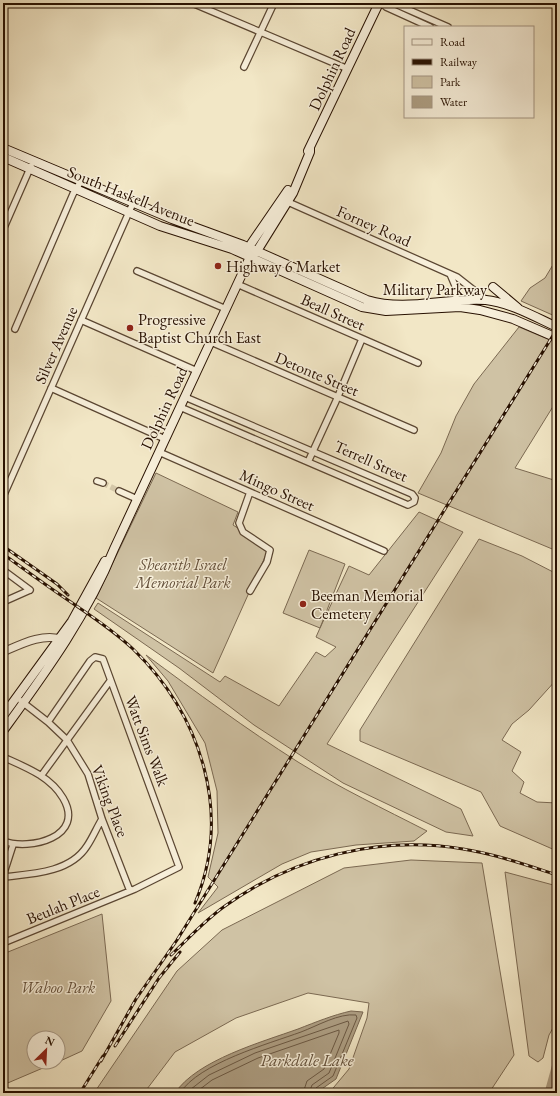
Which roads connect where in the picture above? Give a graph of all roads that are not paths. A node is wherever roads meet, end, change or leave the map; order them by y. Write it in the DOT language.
graph roads {
  1 [pos="192,3"];
  2 [pos="274,3"];
  3 [pos="379,3"];
  4 [pos="382,3"];
  5 [pos="393,3"];
  6 [pos="428,26"];
  7 [pos="446,26"];
  8 [pos="260,33"];
  9 [pos="244,67"];
  10 [pos="348,69"];
  11 [pos="310,147"];
  12 [pos="3,148"];
  13 [pos="3,158"];
  14 [pos="34,161"];
  15 [pos="30,169"];
  16 [pos="80,181"];
  17 [pos="76,190"];
  18 [pos="288,202"];
  19 [pos="133,203"];
  20 [pos="129,213"];
  21 [pos="172,219"];
  22 [pos="168,229"];
  23 [pos="3,230"];
  24 [pos="249,247"];
  25 [pos="258,251"];
  26 [pos="250,257"];
  27 [pos="137,271"];
  28 [pos="449,274"];
  29 [pos="237,284"];
  30 [pos="492,287"];
  31 [pos="487,300"];
  32 [pos="458,304"];
  33 [pos="226,309"];
  34 [pos="520,310"];
  35 [pos="81,320"];
  36 [pos="557,327"];
  37 [pos="15,329"];
  38 [pos="557,338"];
  39 [pos="362,339"];
  40 [pos="211,342"];
  41 [pos="418,363"];
  42 [pos="197,371"];
  43 [pos="51,388"];
  44 [pos="338,396"];
  45 [pos="185,397"];
  46 [pos="180,407"];
  47 [pos="414,430"];
  48 [pos="165,439"];
  49 [pos="314,451"];
  50 [pos="159,452"];
  51 [pos="308,462"];
  52 [pos="119,491"];
  53 [pos="250,492"];
  54 [pos="3,497"];
  55 [pos="137,499"];
  56 [pos="384,551"];
  57 [pos="3,570"];
  58 [pos="250,591"];
  59 [pos="3,602"];
  60 [pos="63,639"];
  61 [pos="3,652"];
  62 [pos="110,681"];
  63 [pos="16,698"];
  64 [pos="23,703"];
  65 [pos="3,716"];
  66 [pos="48,722"];
  67 [pos="3,731"];
  68 [pos="67,740"];
  69 [pos="3,757"];
  70 [pos="41,776"];
  71 [pos="102,818"];
  72 [pos="3,841"];
  73 [pos="13,844"];
  74 [pos="3,876"];
  75 [pos="131,890"];
  76 [pos="3,943"];
  1 -- 8 [label="street"];
  2 -- 8 [label="street"];
  3 -- 10 [label="main road, Dolphin Road"];
  4 -- 6 [label="street"];
  5 -- 7 [label="street"];
  8 -- 9 [label="street"];
  8 -- 10 [label="street"];
  10 -- 11 [label="main road, Dolphin Road"];
  11 -- 18 [label="main road, Dolphin Road"];
  11 -- 24 [label="main road, Dolphin Road"];
  12 -- 14 [label="main road, South Haskell Avenue"];
  13 -- 15 [label="main road, South Haskell Avenue"];
  14 -- 15 [label="street"];
  14 -- 16 [label="main road, South Haskell Avenue"];
  15 -- 17 [label="main road, South Haskell Avenue"];
  15 -- 23 [label="street"];
  16 -- 17 [label="street"];
  16 -- 19 [label="main road, South Haskell Avenue"];
  17 -- 20 [label="main road, South Haskell Avenue"];
  17 -- 37 [label="street"];
  18 -- 25 [label="main road, Dolphin Road"];
  18 -- 28 [label="street, Forney Road"];
  19 -- 20 [label="street, Silver Avenue"];
  19 -- 21 [label="main road, South Haskell Avenue"];
  20 -- 22 [label="main road, South Haskell Avenue"];
  20 -- 35 [label="street, Silver Avenue"];
  21 -- 22 [label="main road"];
  21 -- 24 [label="main road, South Haskell Avenue"];
  22 -- 26 [label="main road, South Haskell Avenue"];
  24 -- 25 [label="main road, Military Parkway"];
  24 -- 26 [label="main road"];
  25 -- 26 [label="main road, Dolphin Road"];
  25 -- 32 [label="main road, Military Parkway"];
  26 -- 29 [label="main road, Dolphin Road"];
  26 -- 32 [label="main road, Military Parkway"];
  27 -- 33 [label="street"];
  28 -- 31 [label="street, Forney Road"];
  28 -- 32 [label="street"];
  29 -- 33 [label="main road, Dolphin Road"];
  29 -- 39 [label="street, Beall Street"];
  30 -- 34 [label="main road"];
  31 -- 32 [label="main road, Military Parkway"];
  31 -- 34 [label="main road, Military Parkway"];
  32 -- 38 [label="main road, Military Parkway"];
  33 -- 40 [label="main road, Dolphin Road"];
  34 -- 36 [label="main road, Military Parkway"];
  35 -- 42 [label="street"];
  35 -- 43 [label="street, Silver Avenue"];
  39 -- 41 [label="street, Beall Street"];
  39 -- 44 [label="street"];
  40 -- 42 [label="main road, Dolphin Road"];
  40 -- 44 [label="street, Detonte Street"];
  42 -- 45 [label="main road, Dolphin Road"];
  43 -- 48 [label="street"];
  43 -- 54 [label="street, Silver Avenue"];
  44 -- 47 [label="street, Detonte Street"];
  44 -- 49 [label="street"];
  45 -- 46 [label="main road, Dolphin Road"];
  45 -- 49 [label="street, Terrell Street"];
  46 -- 48 [label="main road, Dolphin Road"];
  46 -- 51 [label="street, Terrell Street"];
  48 -- 50 [label="main road, Dolphin Road"];
  49 -- 51 [label="street"];
  49 -- 51 [label="street, Terrell Street"];
  50 -- 53 [label="street, Mingo Street"];
  50 -- 55 [label="main road, Dolphin Road"];
  52 -- 55 [label="street"];
  53 -- 56 [label="street, Mingo Street"];
  53 -- 58 [label="street"];
  55 -- 60 [label="main road, Dolphin Road"];
  57 -- 59 [label="street"];
  60 -- 61 [label="street"];
  60 -- 63 [label="main road"];
  60 -- 64 [label="main road"];
  62 -- 66 [label="street, Watt Sims Walk"];
  62 -- 68 [label="street"];
  62 -- 75 [label="street, Watt Sims Walk"];
  63 -- 64 [label="street, Viking Place"];
  63 -- 65 [label="main road"];
  64 -- 66 [label="street, Viking Place"];
  64 -- 67 [label="main road"];
  66 -- 68 [label="street, Viking Place"];
  68 -- 70 [label="street"];
  68 -- 71 [label="street, Viking Place"];
  69 -- 70 [label="street"];
  70 -- 73 [label="street"];
  71 -- 74 [label="street"];
  71 -- 75 [label="street, Viking Place"];
  72 -- 73 [label="street"];
  73 -- 74 [label="street"];
  75 -- 76 [label="street, Beulah Place"];
}
